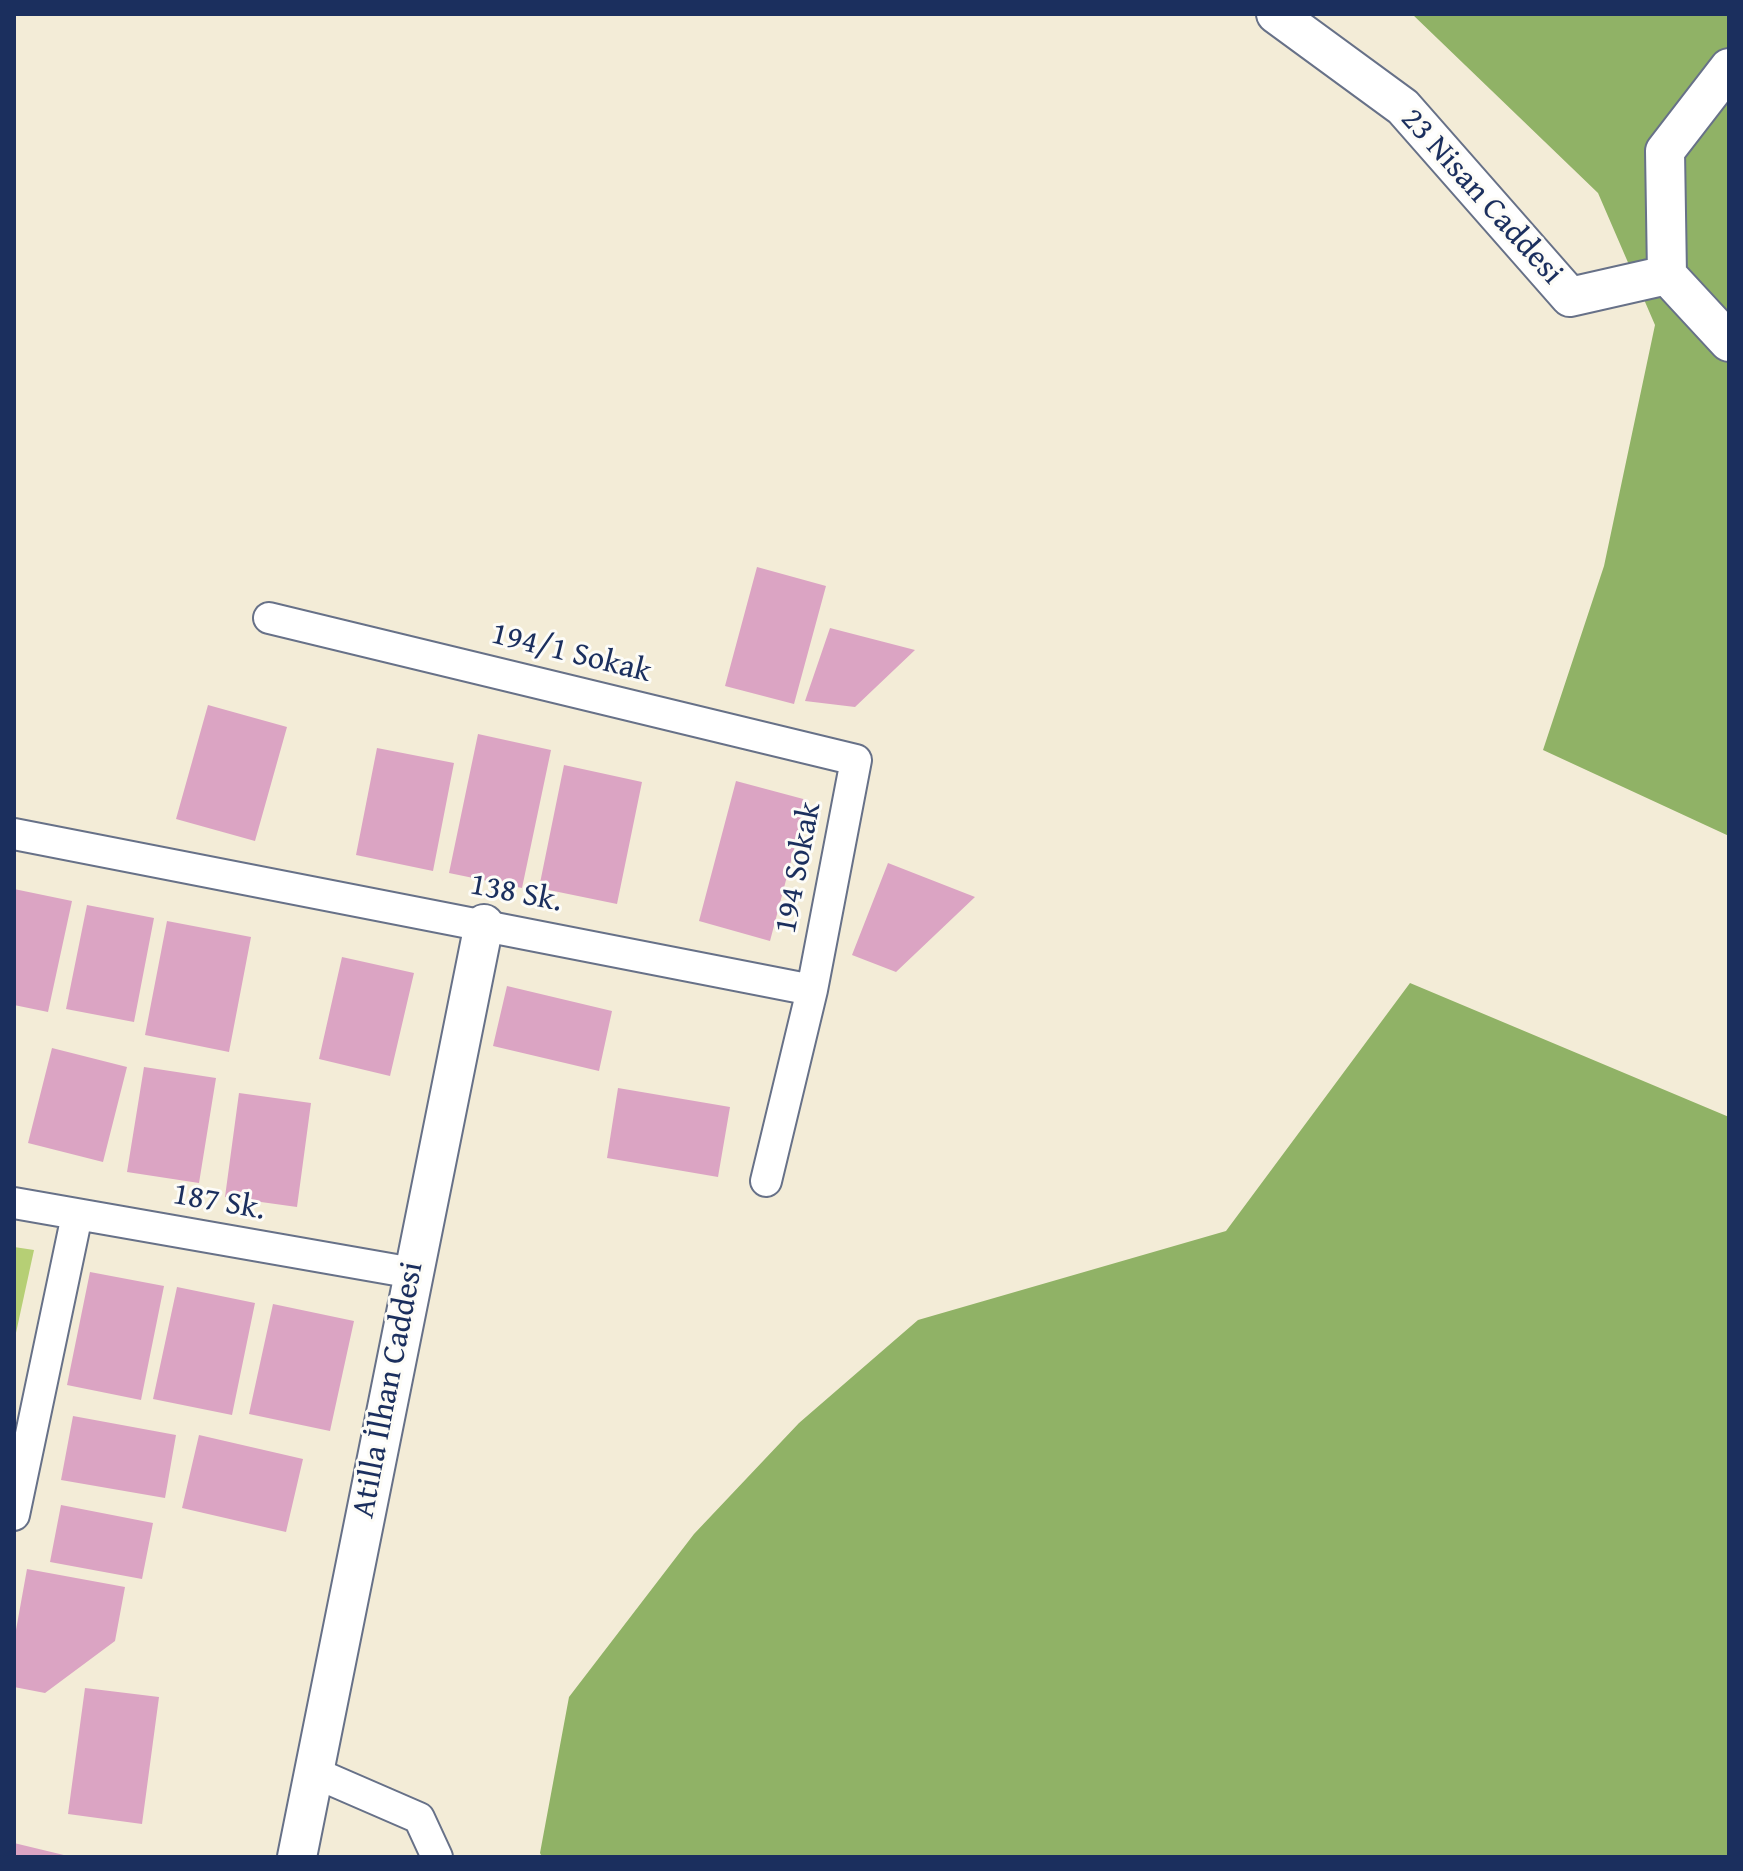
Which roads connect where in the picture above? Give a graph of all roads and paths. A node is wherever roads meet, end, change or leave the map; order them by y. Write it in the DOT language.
graph roads {
  1 [pos="1276,14"];
  2 [pos="1729,68"];
  3 [pos="1667,275"];
  4 [pos="1729,342"];
  5 [pos="269,618"];
  6 [pos="856,760"];
  7 [pos="14,834"];
  8 [pos="484,924"];
  9 [pos="812,990"];
  10 [pos="766,1181"];
  11 [pos="14,1203"];
  12 [pos="77,1215"];
  13 [pos="413,1273"];
  14 [pos="14,1515"];
  15 [pos="313,1772"];
  16 [pos="297,1857"];
  17 [pos="437,1857"];
  1 -- 3 [label="street, 23 Nisan Caddesi"];
  2 -- 3 [label="street"];
  3 -- 4 [label="street"];
  5 -- 6 [label="street, 194/1 Sokak"];
  6 -- 9 [label="street, 194 Sokak"];
  7 -- 8 [label="street, 138 Sk."];
  8 -- 9 [label="street, 138 Sk."];
  8 -- 13 [label="street, Atilla İlhan Caddesi"];
  9 -- 10 [label="street"];
  11 -- 12 [label="street, 187 Sk."];
  12 -- 13 [label="street, 187 Sk."];
  12 -- 14 [label="street"];
  13 -- 15 [label="street, Atilla İlhan Caddesi"];
  15 -- 16 [label="street, Atilla İlhan Caddesi"];
  15 -- 17 [label="street"];
}
